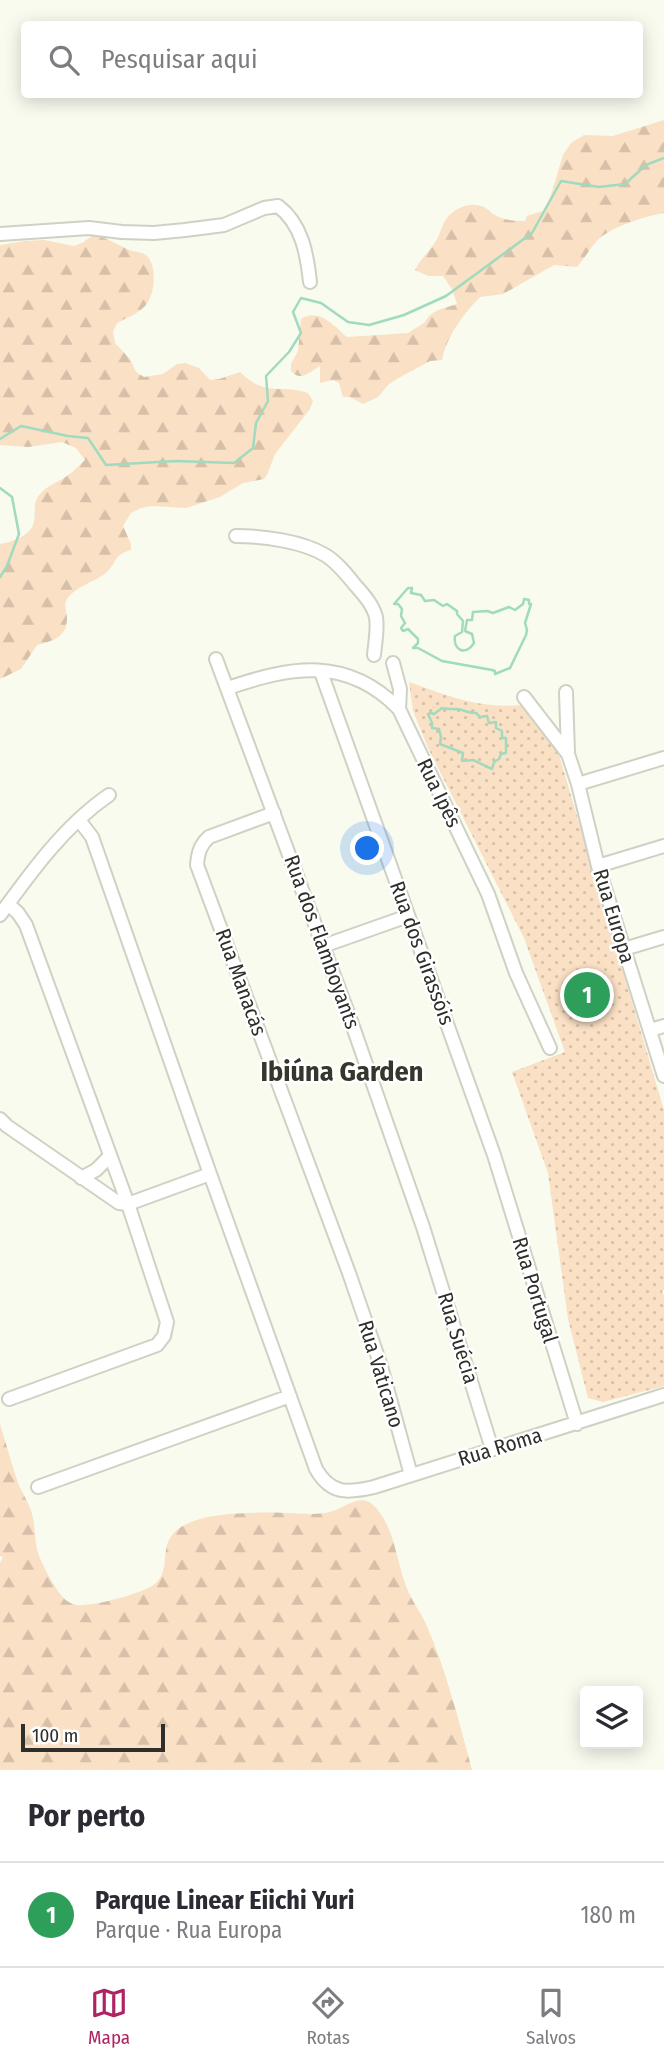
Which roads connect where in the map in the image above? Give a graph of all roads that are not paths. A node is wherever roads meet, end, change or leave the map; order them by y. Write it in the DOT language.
graph roads {
  1 [pos="0,234"];
  2 [pos="310,282"];
  3 [pos="236,536"];
  4 [pos="374,655"];
  5 [pos="216,659"];
  6 [pos="393,663"];
  7 [pos="321,672"];
  8 [pos="228,688"];
  9 [pos="566,692"];
  10 [pos="524,697"];
  11 [pos="399,709"];
  12 [pos="568,754"];
  13 [pos="664,758"];
  14 [pos="578,784"];
  15 [pos="109,795"];
  16 [pos="274,813"];
  17 [pos="79,820"];
  18 [pos="664,846"];
  19 [pos="598,866"];
  20 [pos="4,910"];
  21 [pos="408,915"];
  22 [pos="664,937"];
  23 [pos="323,946"];
  24 [pos="624,949"];
  25 [pos="664,1026"];
  26 [pos="650,1030"];
  27 [pos="550,1048"];
  28 [pos="664,1076"];
  29 [pos="0,1119"];
  30 [pos="494,1155"];
  31 [pos="110,1156"];
  32 [pos="210,1174"];
  33 [pos="81,1178"];
  34 [pos="128,1204"];
  35 [pos="423,1227"];
  36 [pos="349,1273"];
  37 [pos="664,1395"];
  38 [pos="290,1396"];
  39 [pos="9,1399"];
  40 [pos="577,1424"];
  41 [pos="492,1449"];
  42 [pos="411,1475"];
  43 [pos="38,1487"];
  1 -- 2 [label="street"];
  3 -- 4 [label="street"];
  5 -- 8 [label="street, Rua dos Flamboyants"];
  6 -- 11 [label="street"];
  7 -- 8 [label="street, Rua Ipês"];
  7 -- 11 [label="street, Rua Ipês"];
  7 -- 21 [label="street, Rua dos Girassóis"];
  8 -- 16 [label="street, Rua dos Flamboyants"];
  9 -- 12 [label="street, Rua Europa"];
  10 -- 12 [label="street, Rua Europa"];
  11 -- 27 [label="street, Rua Ipês"];
  12 -- 14 [label="street, Rua Europa"];
  13 -- 14 [label="street"];
  14 -- 19 [label="street, Rua Europa"];
  15 -- 17 [label="street"];
  16 -- 23 [label="street, Rua dos Flamboyants"];
  16 -- 36 [label="street, Rua Manacás"];
  17 -- 20 [label="street"];
  17 -- 32 [label="street"];
  18 -- 19 [label="street"];
  19 -- 24 [label="street, Rua Europa"];
  20 -- 31 [label="street"];
  21 -- 23 [label="street"];
  21 -- 30 [label="street, Rua dos Girassóis"];
  22 -- 24 [label="street"];
  23 -- 35 [label="street, Rua dos Flamboyants"];
  24 -- 26 [label="street, Rua Europa"];
  25 -- 26 [label="street"];
  26 -- 28 [label="street, Rua Europa"];
  29 -- 33 [label="street"];
  30 -- 40 [label="street, Rua Portugal"];
  31 -- 33 [label="street"];
  31 -- 34 [label="street"];
  32 -- 34 [label="street"];
  32 -- 38 [label="street"];
  33 -- 34 [label="street"];
  34 -- 39 [label="street"];
  35 -- 41 [label="street, Rua Suécia"];
  36 -- 42 [label="street, Rua Vaticano"];
  37 -- 40 [label="street, Rua Roma"];
  38 -- 42 [label="street, Rua Roma"];
  38 -- 43 [label="street"];
  40 -- 41 [label="street, Rua Roma"];
  41 -- 42 [label="street, Rua Roma"];
}
